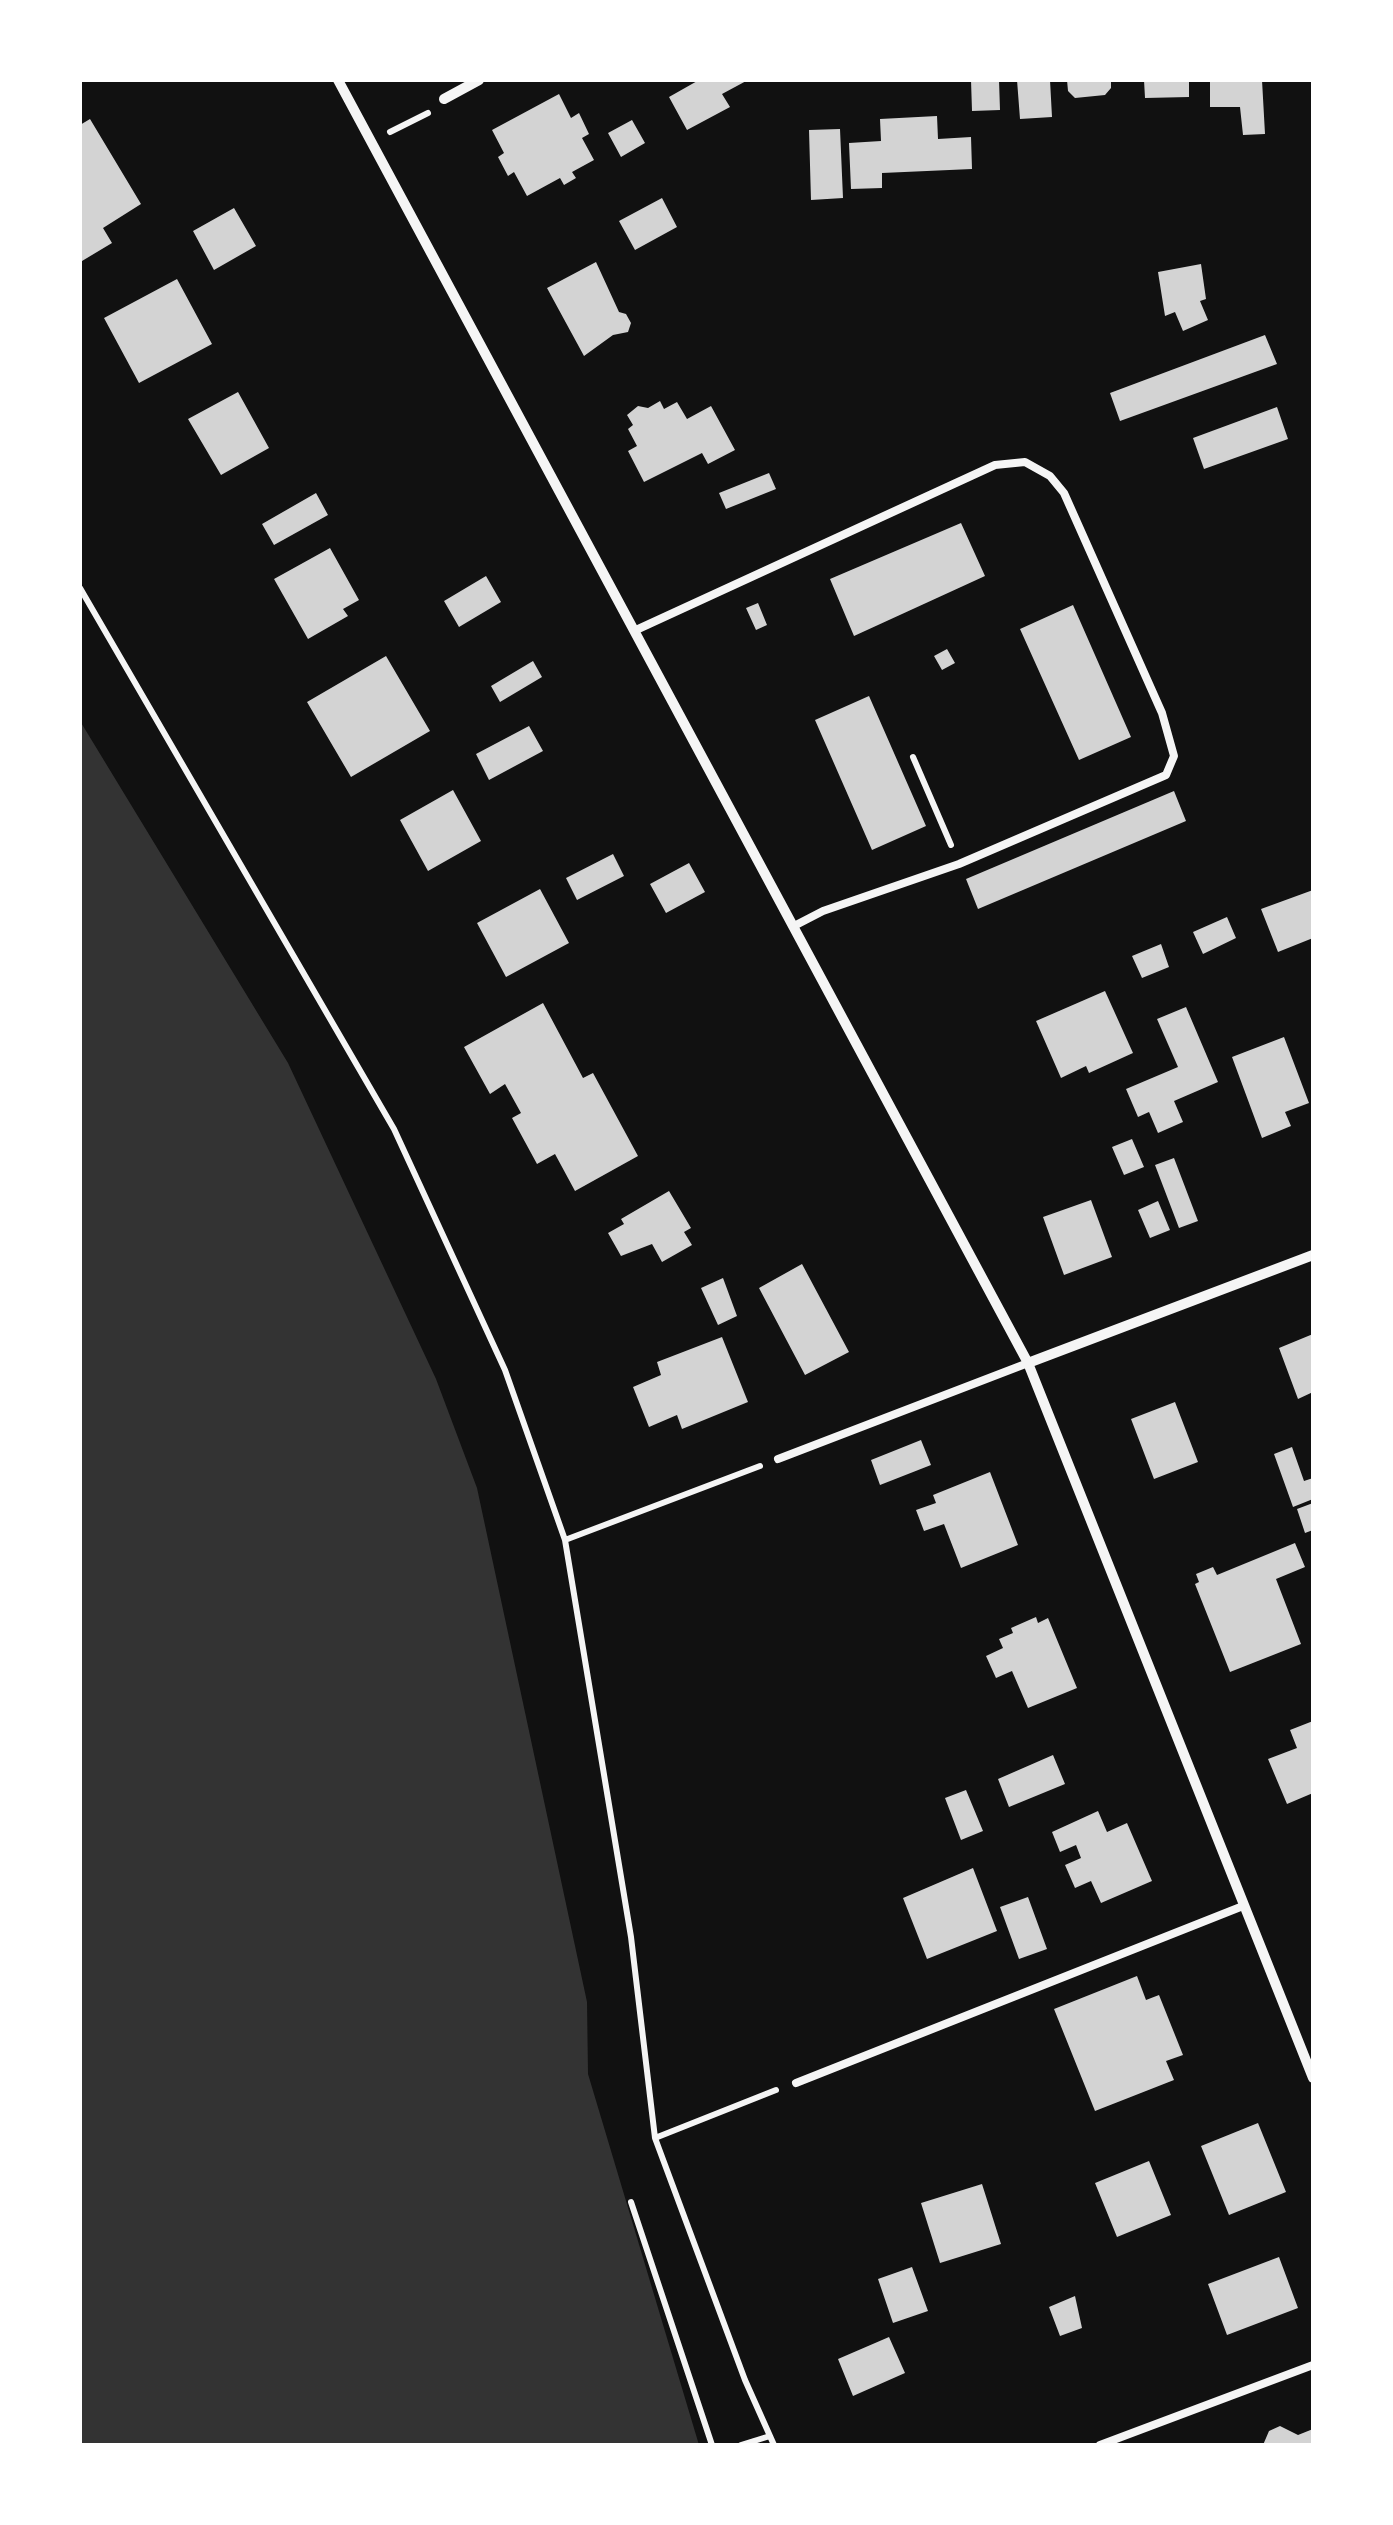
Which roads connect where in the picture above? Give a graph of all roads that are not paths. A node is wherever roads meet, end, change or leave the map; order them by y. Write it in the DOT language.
graph roads {
  1 [pos="338,80"];
  2 [pos="479,80"];
  3 [pos="444,99"];
  4 [pos="636,630"];
  5 [pos="794,926"];
  6 [pos="1313,1255"];
  7 [pos="1028,1364"];
  8 [pos="778,1459"];
  9 [pos="1243,1906"];
  10 [pos="1313,2078"];
  11 [pos="796,2082"];
  12 [pos="1313,2365"];
  13 [pos="1100,2445"];
  1 -- 4 [label="street"];
  2 -- 3 [label="street"];
  4 -- 5 [label="street"];
  4 -- 5 [label="lane"];
  5 -- 7 [label="street"];
  6 -- 7 [label="street"];
  7 -- 8 [label="lane"];
  7 -- 9 [label="street"];
  9 -- 10 [label="street"];
  9 -- 11 [label="lane"];
  12 -- 13 [label="lane"];
}
